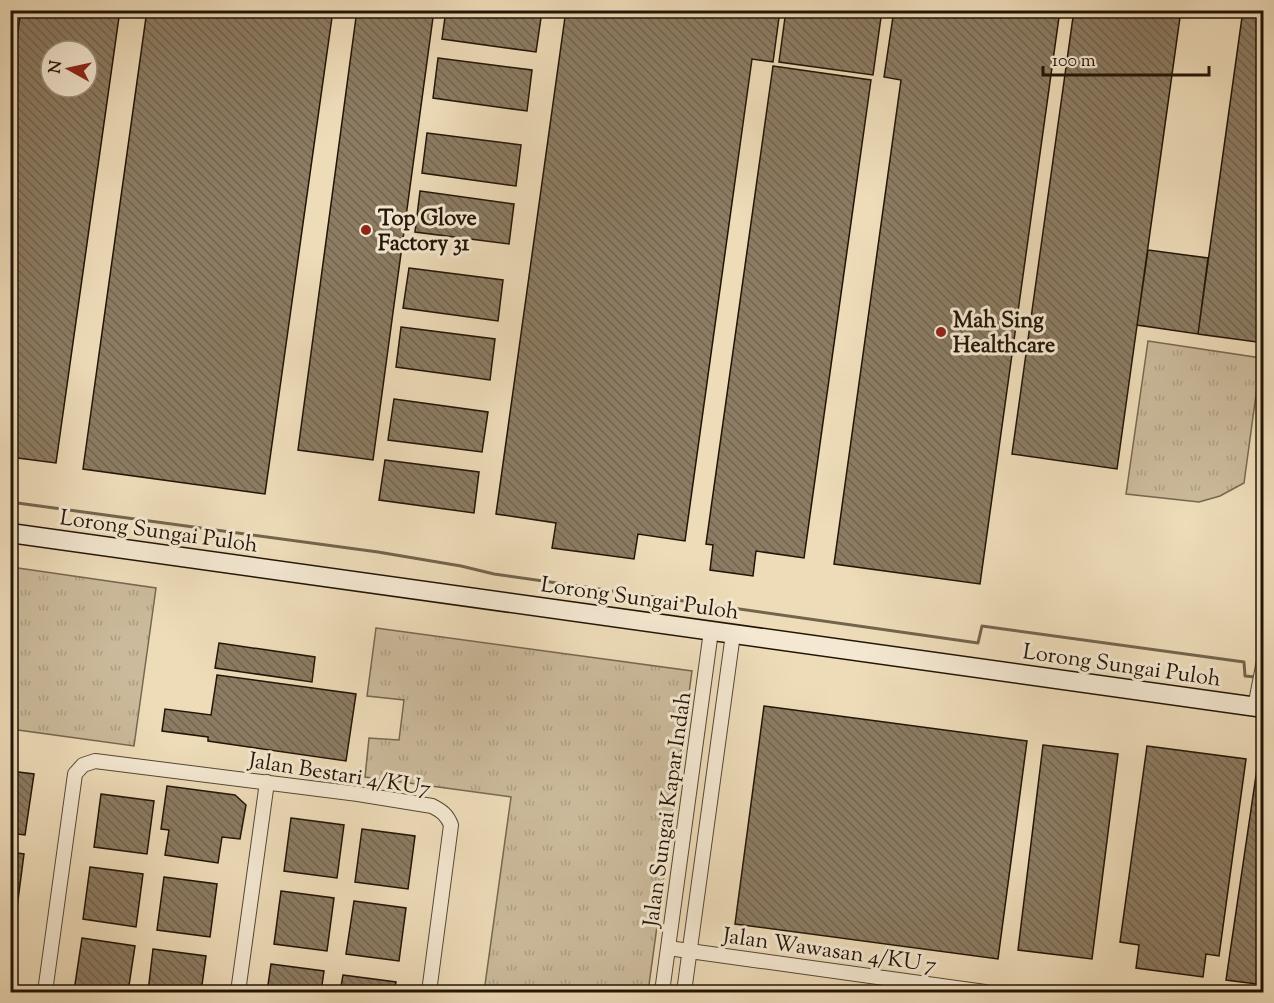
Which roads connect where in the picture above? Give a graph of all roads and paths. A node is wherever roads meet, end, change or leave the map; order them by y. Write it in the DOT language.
graph roads {
  1 [pos="10,533"];
  2 [pos="711,631"];
  3 [pos="733,634"];
  4 [pos="1263,662"];
  5 [pos="1259,708"];
  6 [pos="267,782"];
  7 [pos="668,948"];
  8 [pos="690,951"];
  9 [pos="45,993"];
  10 [pos="238,993"];
  11 [pos="429,993"];
  12 [pos="662,993"];
  13 [pos="684,993"];
  14 [pos="985,993"];
  1 -- 2 [label="street, Lorong Sungai Puloh"];
  2 -- 3 [label="street, Lorong Sungai Puloh"];
  2 -- 7 [label="street, Jalan Sungai Kapar Indah"];
  3 -- 5 [label="street, Lorong Sungai Puloh"];
  3 -- 8 [label="street, Jalan Sungai Kapar Indah"];
  4 -- 5 [label="street"];
  6 -- 9 [label="street, Jalan Bestari 4/KU7"];
  6 -- 10 [label="street"];
  6 -- 11 [label="street, Jalan Bestari 4/KU7"];
  7 -- 8 [label="street, Jalan Wawasan 4/KU 7"];
  7 -- 12 [label="street, Jalan Sungai Kapar Indah"];
  8 -- 13 [label="street, Jalan Sungai Kapar Indah"];
  8 -- 14 [label="street, Jalan Wawasan 4/KU 7"];
}
